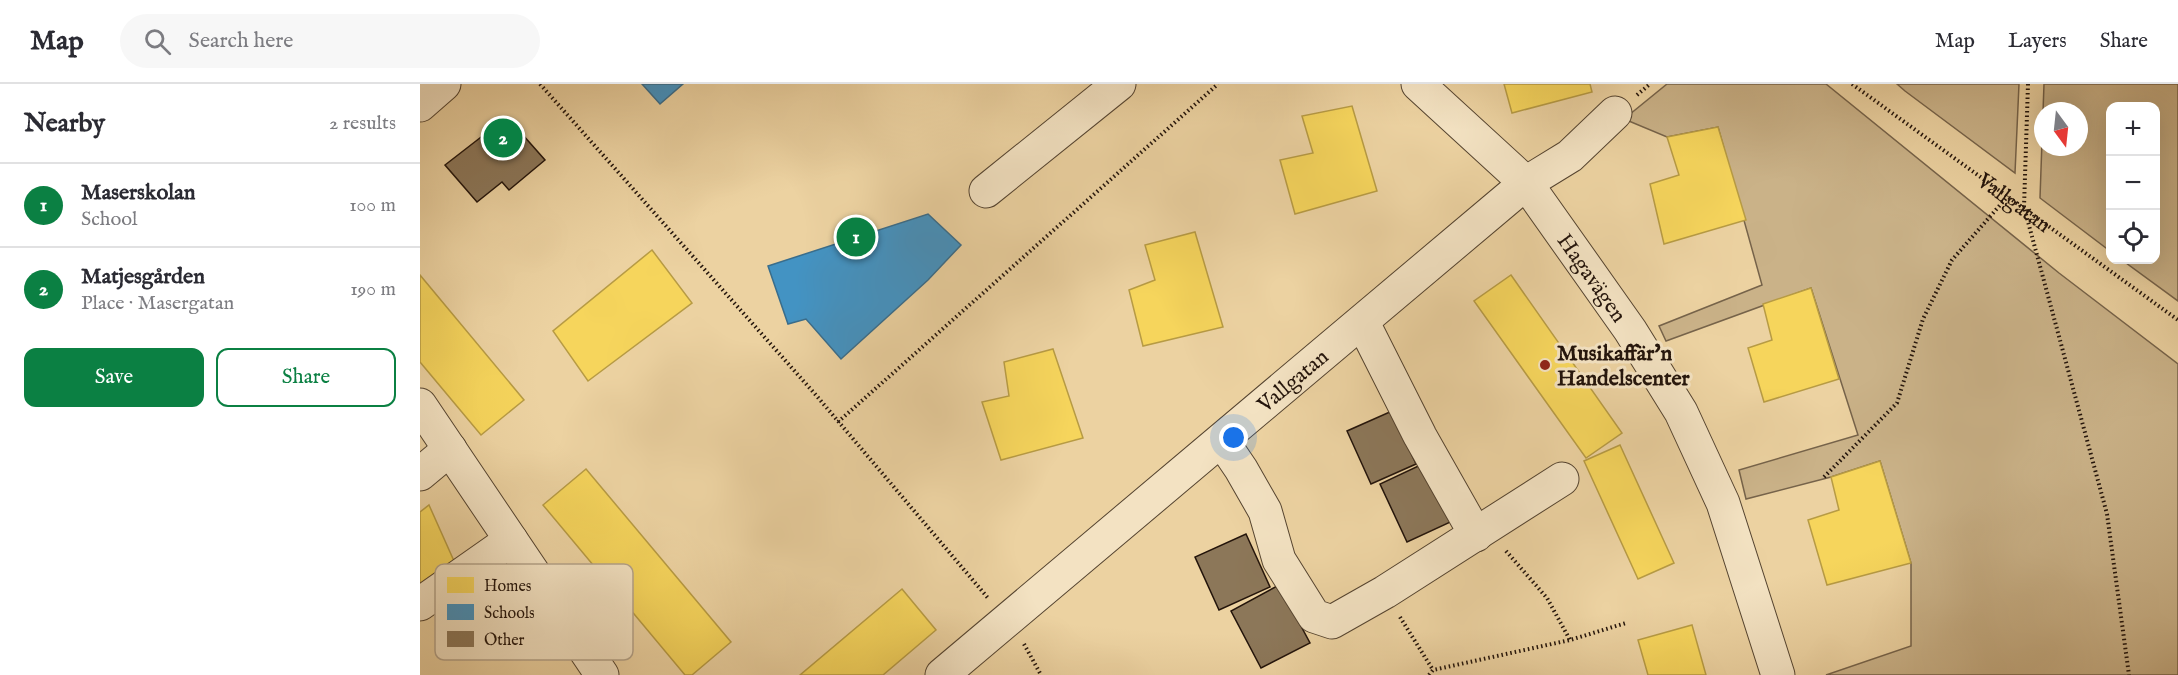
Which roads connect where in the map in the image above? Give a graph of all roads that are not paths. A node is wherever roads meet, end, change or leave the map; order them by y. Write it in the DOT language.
graph roads {
  1 [pos="444,84"];
  2 [pos="1119,84"];
  3 [pos="1418,84"];
  4 [pos="420,105"];
  5 [pos="1615,113"];
  6 [pos="1526,183"];
  7 [pos="986,191"];
  8 [pos="1363,323"];
  9 [pos="420,405"];
  10 [pos="1221,441"];
  11 [pos="450,449"];
  12 [pos="420,474"];
  13 [pos="1562,479"];
  14 [pos="1481,532"];
  15 [pos="511,540"];
  16 [pos="477,564"];
  17 [pos="527,564"];
  18 [pos="435,593"];
  19 [pos="420,604"];
  20 [pos="592,660"];
  21 [pos="602,675"];
  22 [pos="942,675"];
  23 [pos="1778,675"];
  1 -- 4 [label="street"];
  2 -- 7 [label="street"];
  3 -- 6 [label="street, Hagavägen"];
  5 -- 6 [label="street, Vallgatan"];
  6 -- 8 [label="street, Vallgatan"];
  6 -- 23 [label="street, Hagavägen"];
  8 -- 10 [label="street, Vallgatan"];
  8 -- 14 [label="street"];
  9 -- 11 [label="street"];
  10 -- 14 [label="street"];
  10 -- 22 [label="street, Vallgatan"];
  11 -- 12 [label="street"];
  11 -- 15 [label="street"];
  13 -- 14 [label="street"];
  15 -- 16 [label="street"];
  15 -- 17 [label="street"];
  18 -- 19 [label="street"];
  20 -- 21 [label="street"];
}
